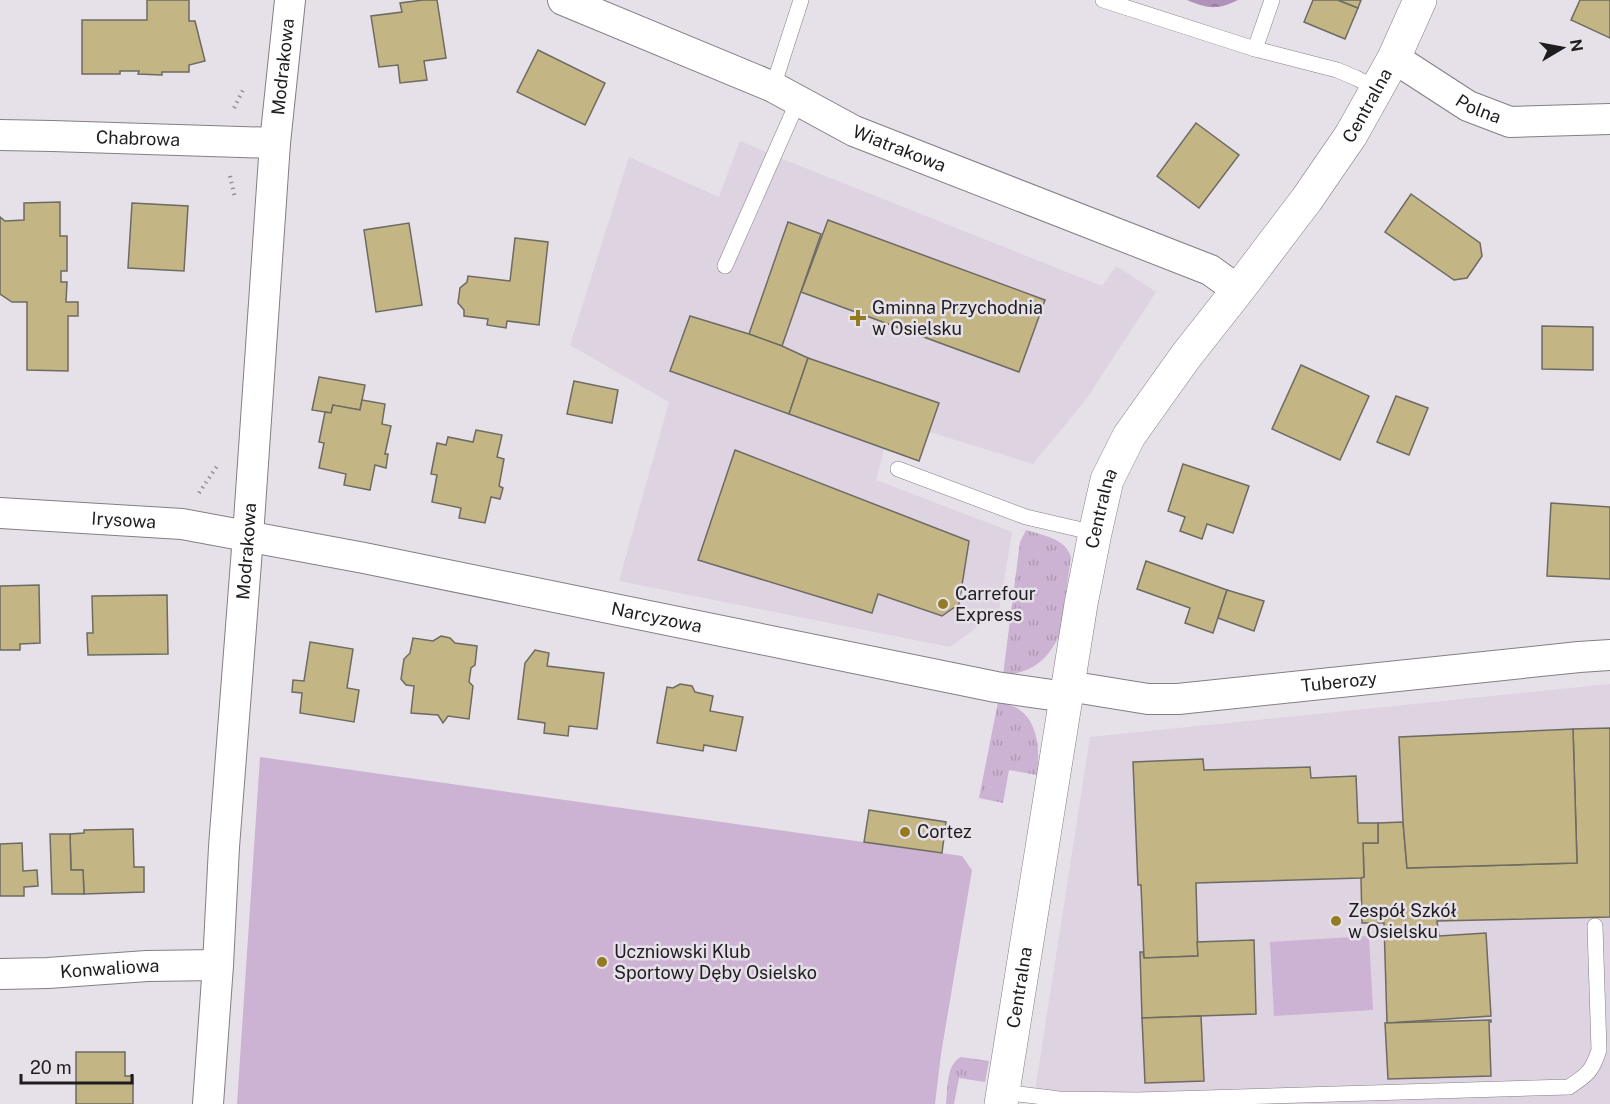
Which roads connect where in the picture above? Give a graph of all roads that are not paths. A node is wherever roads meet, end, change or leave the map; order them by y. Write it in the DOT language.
graph roads {
  1 [pos="290,0"];
  2 [pos="563,0"];
  3 [pos="801,0"];
  4 [pos="1103,0"];
  5 [pos="1272,0"];
  6 [pos="1420,0"];
  7 [pos="1255,49"];
  8 [pos="1394,58"];
  9 [pos="1378,89"];
  10 [pos="785,94"];
  11 [pos="1610,119"];
  12 [pos="0,135"];
  13 [pos="275,143"];
  14 [pos="725,266"];
  15 [pos="1238,290"];
  16 [pos="898,469"];
  17 [pos="0,513"];
  18 [pos="1095,533"];
  19 [pos="248,536"];
  20 [pos="1610,655"];
  21 [pos="1067,691"];
  22 [pos="1595,927"];
  23 [pos="218,965"];
  24 [pos="0,974"];
  25 [pos="1002,1098"];
  26 [pos="208,1104"];
  1 -- 13 [label="street, Modrakowa"];
  2 -- 10 [label="street, Wiatrakowa"];
  3 -- 10 [label="lane"];
  4 -- 7 [label="lane"];
  5 -- 7 [label="lane"];
  6 -- 8 [label="street, Centralna"];
  7 -- 9 [label="lane"];
  8 -- 9 [label="street, Centralna"];
  8 -- 11 [label="street, Polna"];
  9 -- 15 [label="street, Centralna"];
  10 -- 14 [label="lane"];
  10 -- 15 [label="street, Wiatrakowa"];
  12 -- 13 [label="street, Chabrowa"];
  13 -- 19 [label="street, Modrakowa"];
  15 -- 18 [label="street, Centralna"];
  16 -- 18 [label="lane"];
  17 -- 19 [label="street, Irysowa"];
  18 -- 21 [label="street, Centralna"];
  19 -- 21 [label="street, Narcyzowa"];
  19 -- 23 [label="street, Modrakowa"];
  20 -- 21 [label="street, Tuberozy"];
  21 -- 25 [label="street, Centralna"];
  22 -- 25 [label="lane"];
  23 -- 24 [label="street, Konwaliowa"];
  23 -- 26 [label="street, Modrakowa"];
}
